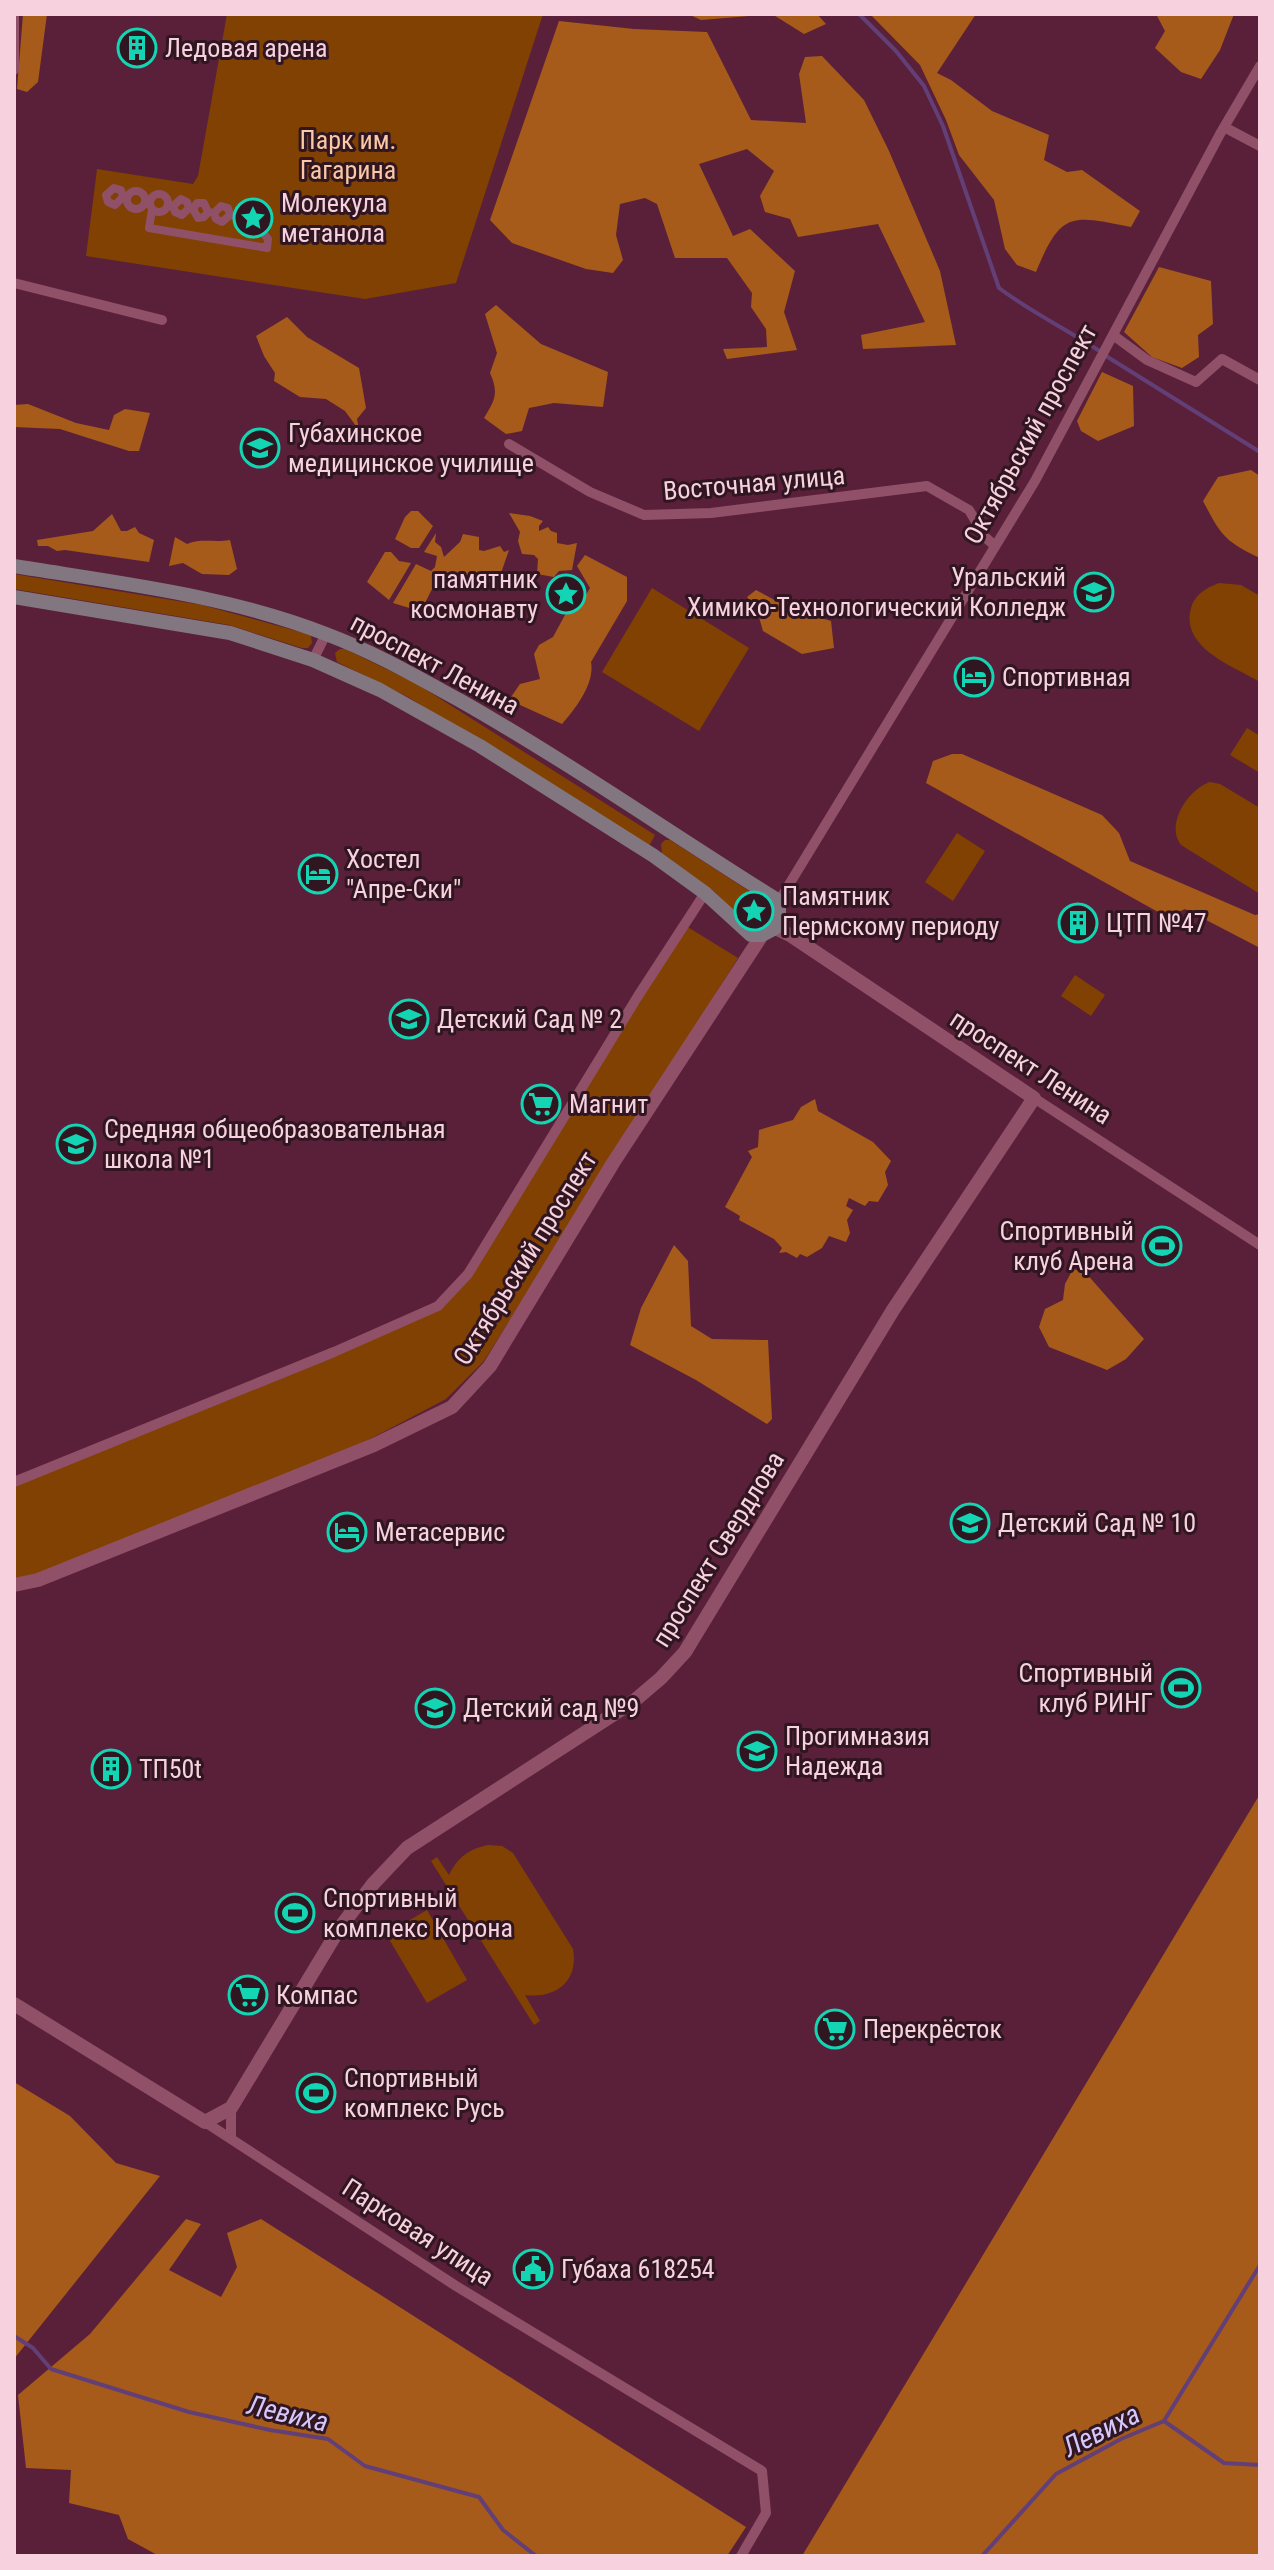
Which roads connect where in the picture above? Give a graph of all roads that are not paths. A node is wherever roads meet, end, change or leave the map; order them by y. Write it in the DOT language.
graph roads {
  1 [pos="14,14"];
  2 [pos="1260,66"];
  3 [pos="14,70"];
  4 [pos="1224,127"];
  5 [pos="1260,146"];
  6 [pos="93,193"];
  7 [pos="149,204"];
  8 [pos="170,205"];
  9 [pos="240,217"];
  10 [pos="260,229"];
  11 [pos="14,283"];
  12 [pos="162,320"];
  13 [pos="1113,335"];
  14 [pos="1260,380"];
  15 [pos="509,444"];
  16 [pos="995,546"];
  17 [pos="14,566"];
  18 [pos="14,597"];
  19 [pos="326,634"];
  20 [pos="313,660"];
  21 [pos="669,832"];
  22 [pos="654,856"];
  23 [pos="705,893"];
  24 [pos="779,901"];
  25 [pos="768,932"];
  26 [pos="1034,1098"];
  27 [pos="1260,1245"];
  28 [pos="14,1482"];
  29 [pos="14,1585"];
  30 [pos="14,2004"];
  31 [pos="231,2108"];
  32 [pos="205,2122"];
  33 [pos="231,2139"];
  34 [pos="741,2556"];
  1 -- 3 [label="street"];
  2 -- 4 [label="street, Октябрьский проспект"];
  4 -- 5 [label="street"];
  4 -- 13 [label="street, Октябрьский проспект"];
  6 -- 7 [label="street"];
  7 -- 8 [label="street"];
  7 -- 8 [label="street"];
  7 -- 10 [label="street"];
  8 -- 9 [label="street"];
  9 -- 10 [label="street"];
  9 -- 10 [label="street"];
  11 -- 12 [label="street"];
  13 -- 14 [label="street"];
  13 -- 16 [label="street, Октябрьский проспект"];
  15 -- 16 [label="street, Восточная улица"];
  16 -- 24 [label="street, Октябрьский проспект"];
  17 -- 19 [label="main road, проспект Ленина"];
  18 -- 20 [label="main road, проспект Ленина"];
  19 -- 20 [label="street"];
  19 -- 21 [label="main road, проспект Ленина"];
  20 -- 22 [label="main road, проспект Ленина"];
  21 -- 22 [label="main road"];
  21 -- 24 [label="main road, проспект Ленина"];
  22 -- 23 [label="main road, проспект Ленина"];
  23 -- 25 [label="main road, проспект Ленина"];
  23 -- 28 [label="street, Октябрьский проспект"];
  24 -- 25 [label="main road"];
  25 -- 26 [label="street, проспект Ленина"];
  25 -- 29 [label="street, Октябрьский проспект"];
  26 -- 27 [label="street, проспект Ленина"];
  26 -- 31 [label="street, проспект Свердлова"];
  30 -- 32 [label="street, Парковая улица"];
  31 -- 32 [label="street"];
  31 -- 33 [label="street"];
  32 -- 33 [label="street, Парковая улица"];
  33 -- 34 [label="street, Парковая улица"];
}
